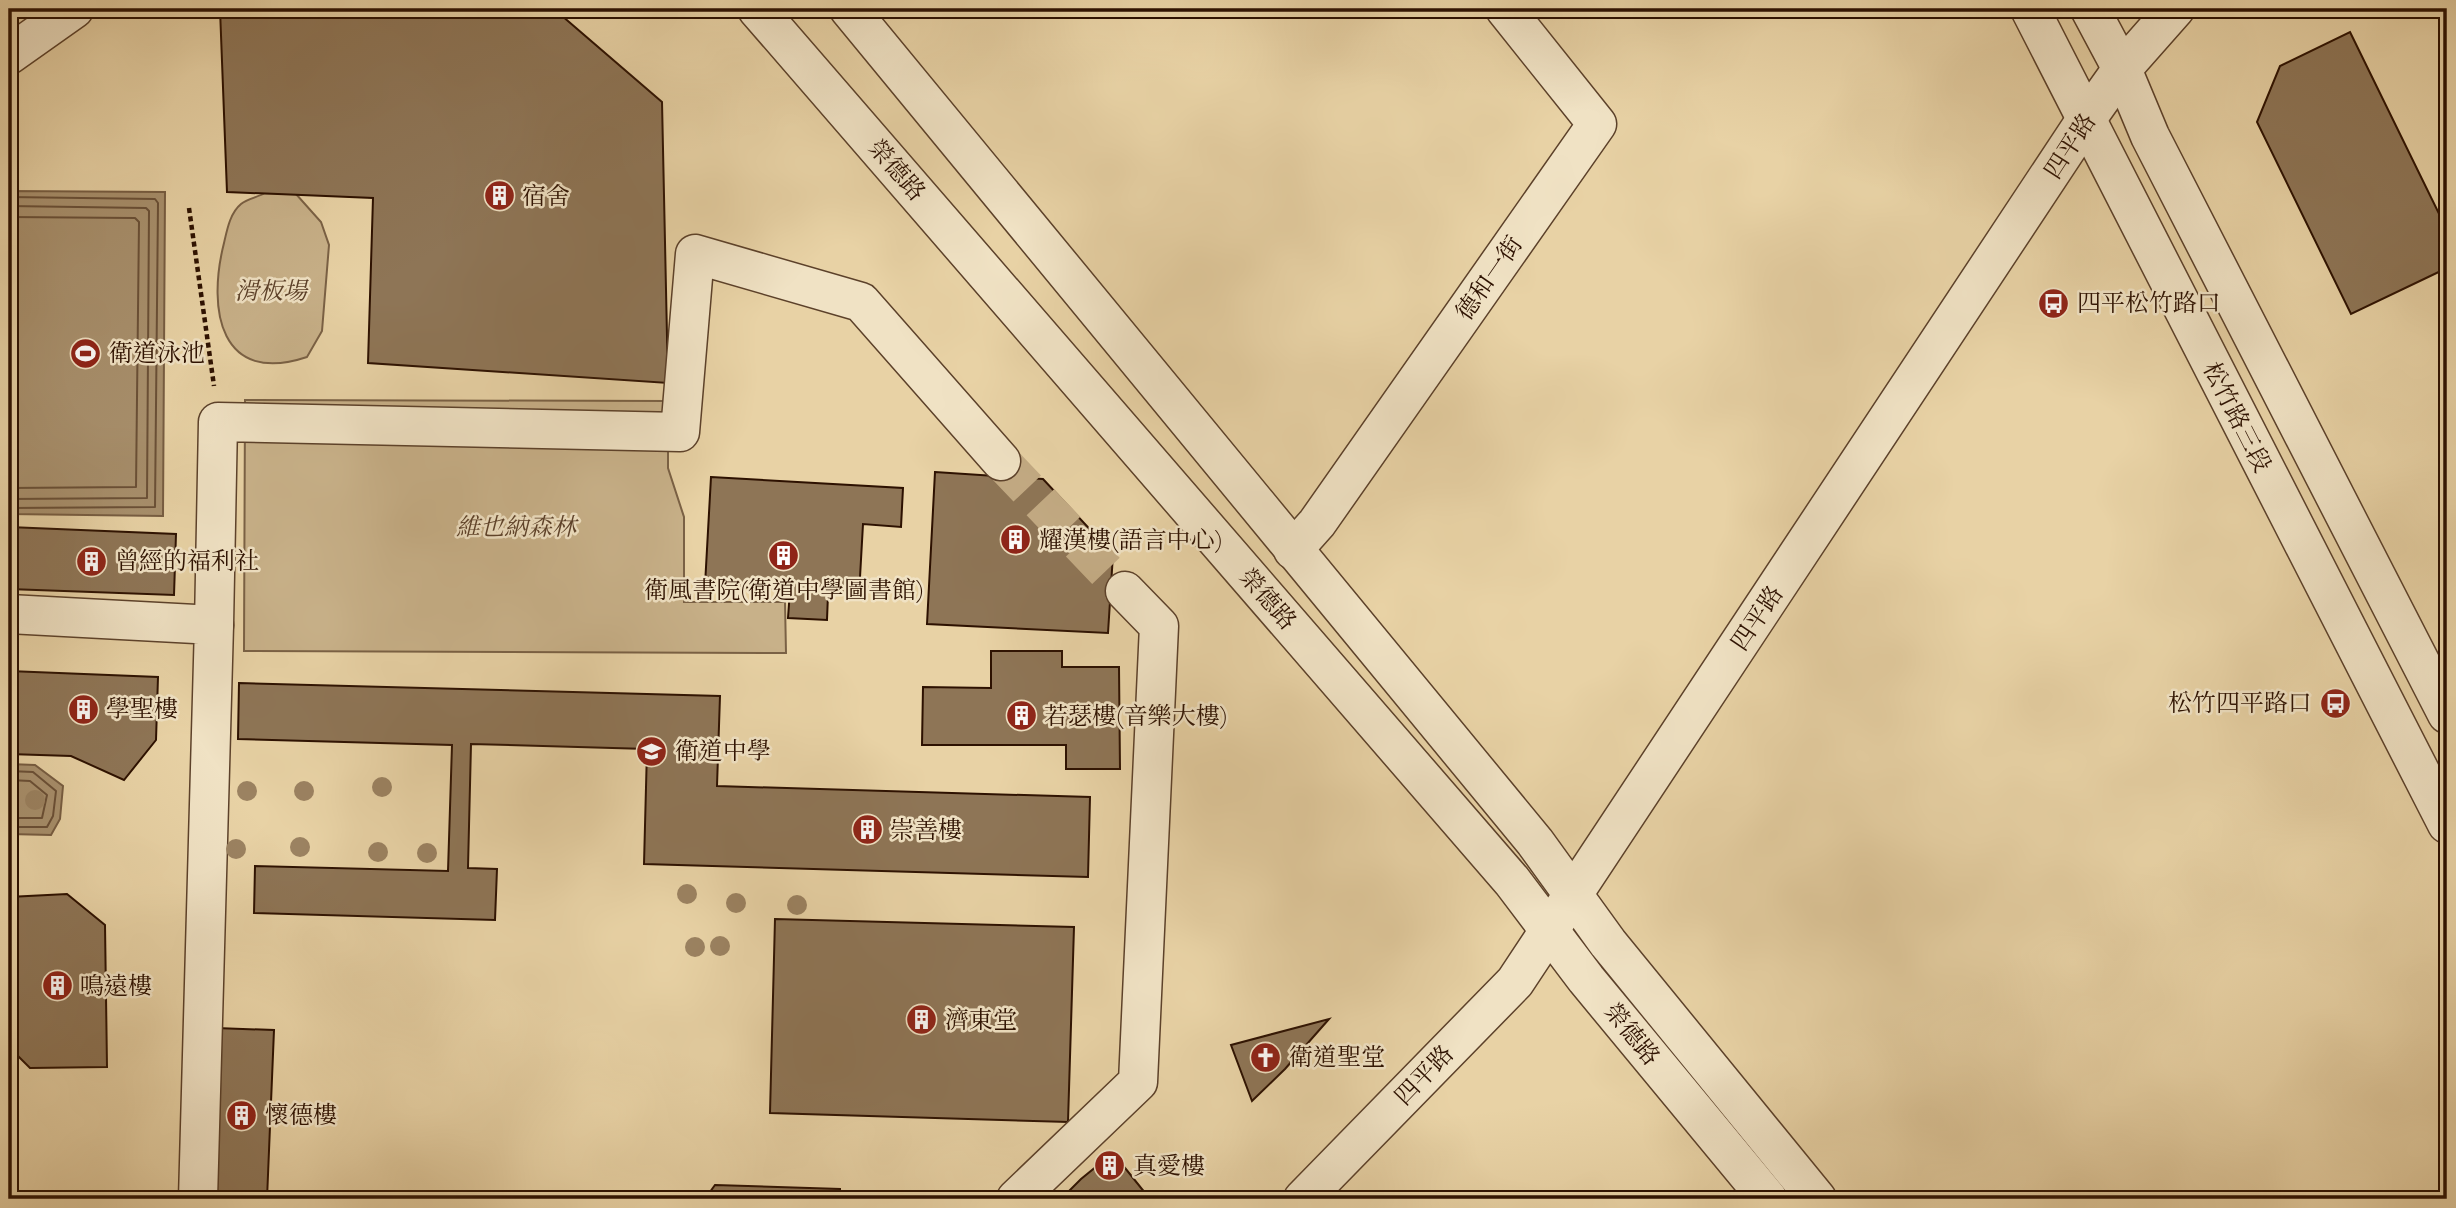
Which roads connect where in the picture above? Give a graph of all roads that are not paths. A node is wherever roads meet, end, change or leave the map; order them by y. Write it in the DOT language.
graph roads {
  1 [pos="74,9"];
  2 [pos="757,9"];
  3 [pos="849,9"];
  4 [pos="1505,9"];
  5 [pos="2030,9"];
  6 [pos="2090,9"];
  7 [pos="2175,9"];
  8 [pos="9,55"];
  9 [pos="2122,69"];
  10 [pos="2085,121"];
  11 [pos="1001,461"];
  12 [pos="1293,550"];
  13 [pos="1125,591"];
  14 [pos="9,614"];
  15 [pos="214,625"];
  16 [pos="2447,714"];
  17 [pos="2447,824"];
  18 [pos="1573,892"];
  19 [pos="1550,928"];
  20 [pos="198,1199"];
  21 [pos="1016,1199"];
  22 [pos="1303,1199"];
  23 [pos="1768,1199"];
  24 [pos="1817,1199"];
  1 -- 8 [label="street"];
  2 -- 19 [label="street, 榮德路"];
  3 -- 12 [label="street, 榮德路"];
  4 -- 12 [label="street, 德和一街"];
  5 -- 10 [label="street, 松竹路三段"];
  6 -- 9 [label="street, 松竹路三段"];
  7 -- 9 [label="street, 四平路"];
  9 -- 10 [label="street, 四平路"];
  9 -- 16 [label="street, 松竹路三段"];
  10 -- 17 [label="street, 松竹路三段"];
  10 -- 18 [label="street, 四平路"];
  11 -- 15 [label="street"];
  12 -- 18 [label="street, 榮德路"];
  13 -- 21 [label="street"];
  14 -- 15 [label="street"];
  15 -- 20 [label="street"];
  18 -- 19 [label="street, 四平路"];
  18 -- 24 [label="street, 榮德路"];
  19 -- 22 [label="street, 四平路"];
  19 -- 23 [label="street, 榮德路"];
}
